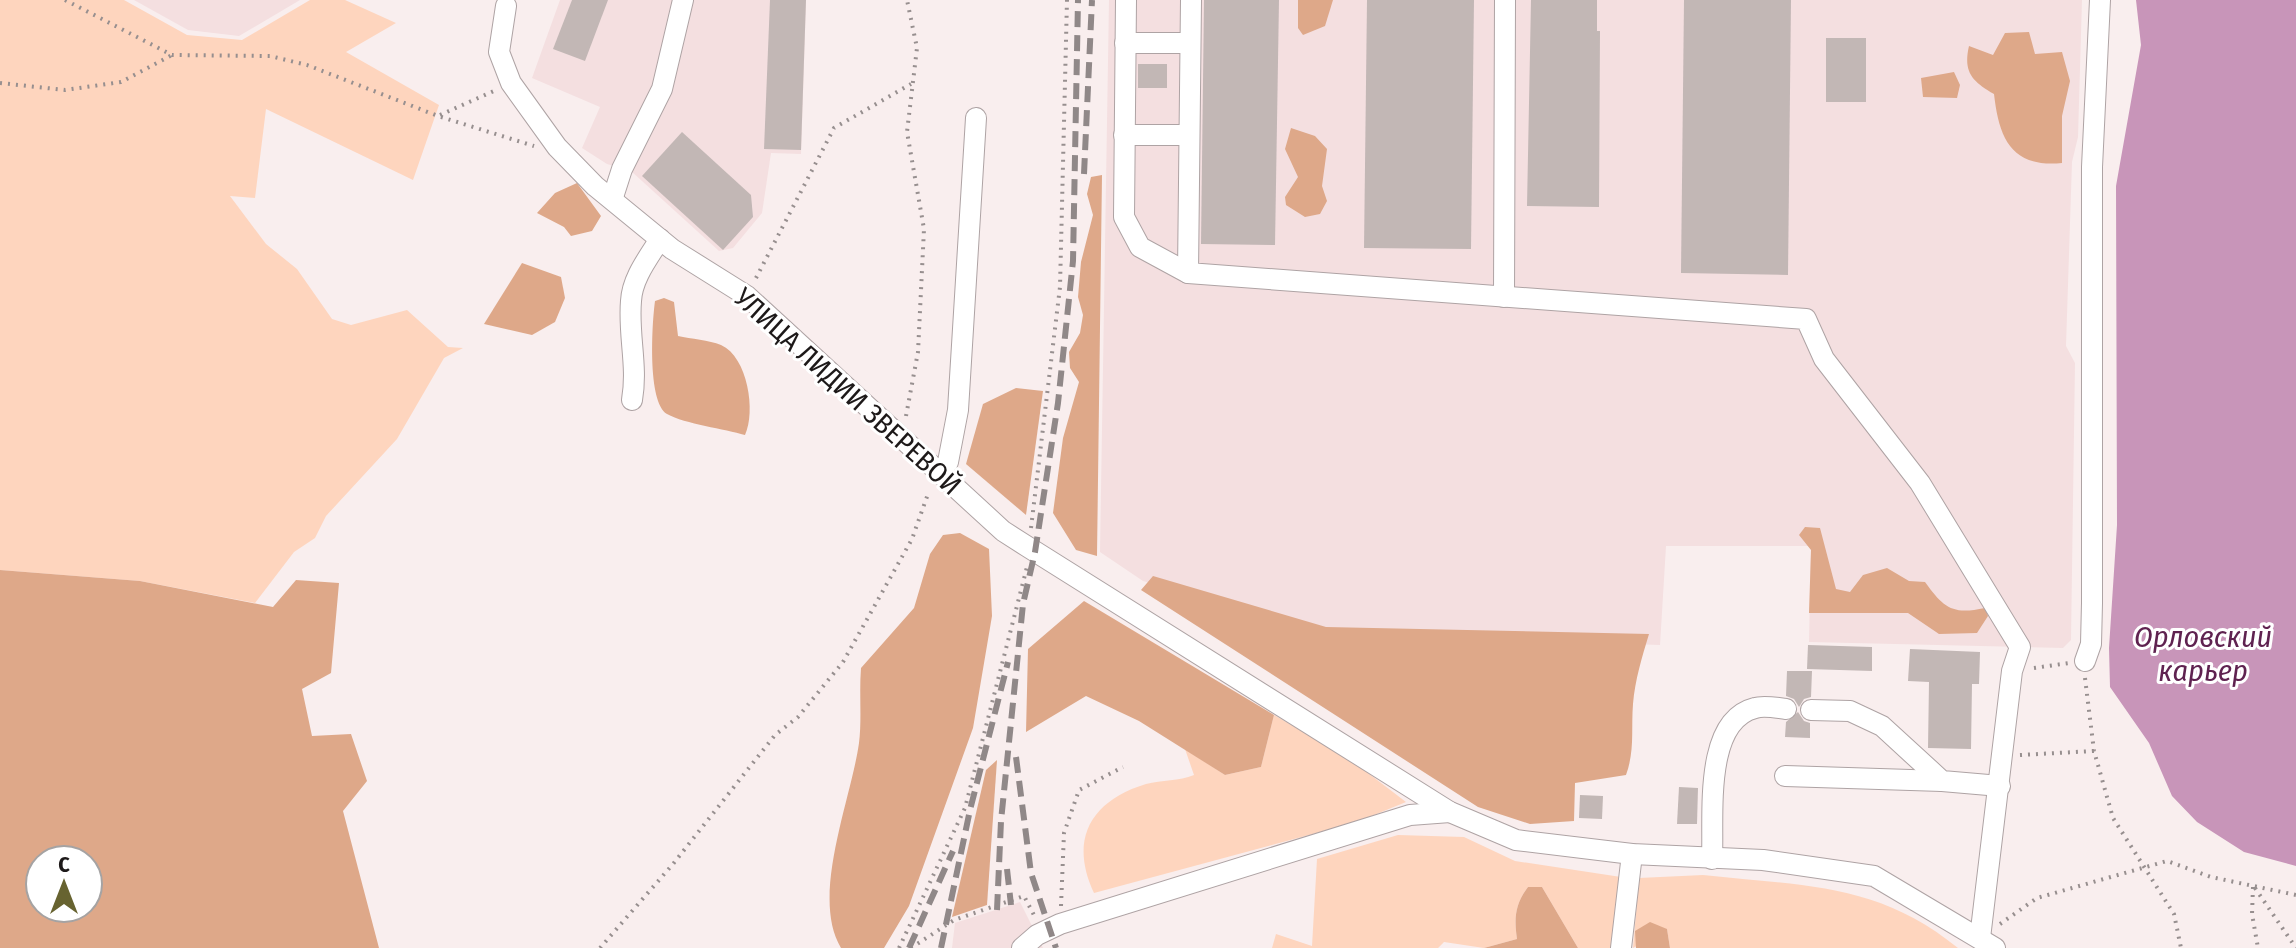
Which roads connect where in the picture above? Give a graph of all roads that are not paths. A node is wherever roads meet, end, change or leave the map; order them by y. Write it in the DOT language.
graph roads {
  1 [pos="683,0"];
  2 [pos="1126,0"];
  3 [pos="1191,0"];
  4 [pos="1505,0"];
  5 [pos="2100,0"];
  6 [pos="506,6"];
  7 [pos="1125,43"];
  8 [pos="1189,43"];
  9 [pos="976,118"];
  10 [pos="1124,135"];
  11 [pos="1189,135"];
  12 [pos="613,197"];
  13 [pos="660,239"];
  14 [pos="1188,273"];
  15 [pos="1504,297"];
  16 [pos="632,400"];
  17 [pos="941,471"];
  18 [pos="2085,661"];
  19 [pos="1786,709"];
  20 [pos="1811,710"];
  21 [pos="1785,776"];
  22 [pos="1942,781"];
  23 [pos="2000,786"];
  24 [pos="1450,812"];
  25 [pos="1632,854"];
  26 [pos="1712,859"];
  27 [pos="1987,943"];
  28 [pos="1022,948"];
  29 [pos="1621,948"];
  1 -- 12 [label="street"];
  2 -- 7 [label="street"];
  3 -- 8 [label="street"];
  4 -- 15 [label="street"];
  5 -- 18 [label="street"];
  6 -- 12 [label="street, УЛИЦА ЛИДИИ ЗВЕРЕВОЙ"];
  7 -- 8 [label="street"];
  7 -- 10 [label="street"];
  8 -- 11 [label="street"];
  9 -- 17 [label="street"];
  10 -- 11 [label="street"];
  10 -- 14 [label="street"];
  11 -- 14 [label="street"];
  12 -- 13 [label="street, УЛИЦА ЛИДИИ ЗВЕРЕВОЙ"];
  13 -- 16 [label="street"];
  13 -- 17 [label="street, УЛИЦА ЛИДИИ ЗВЕРЕВОЙ"];
  14 -- 15 [label="street"];
  15 -- 23 [label="street"];
  17 -- 24 [label="street, УЛИЦА ЛИДИИ ЗВЕРЕВОЙ"];
  19 -- 26 [label="street"];
  20 -- 22 [label="street"];
  21 -- 22 [label="street"];
  22 -- 23 [label="street"];
  23 -- 27 [label="street"];
  24 -- 25 [label="street, УЛИЦА ЛИДИИ ЗВЕРЕВОЙ"];
  24 -- 28 [label="street"];
  25 -- 26 [label="street, УЛИЦА ЛИДИИ ЗВЕРЕВОЙ"];
  25 -- 29 [label="street"];
  26 -- 27 [label="street, УЛИЦА ЛИДИИ ЗВЕРЕВОЙ"];
}
